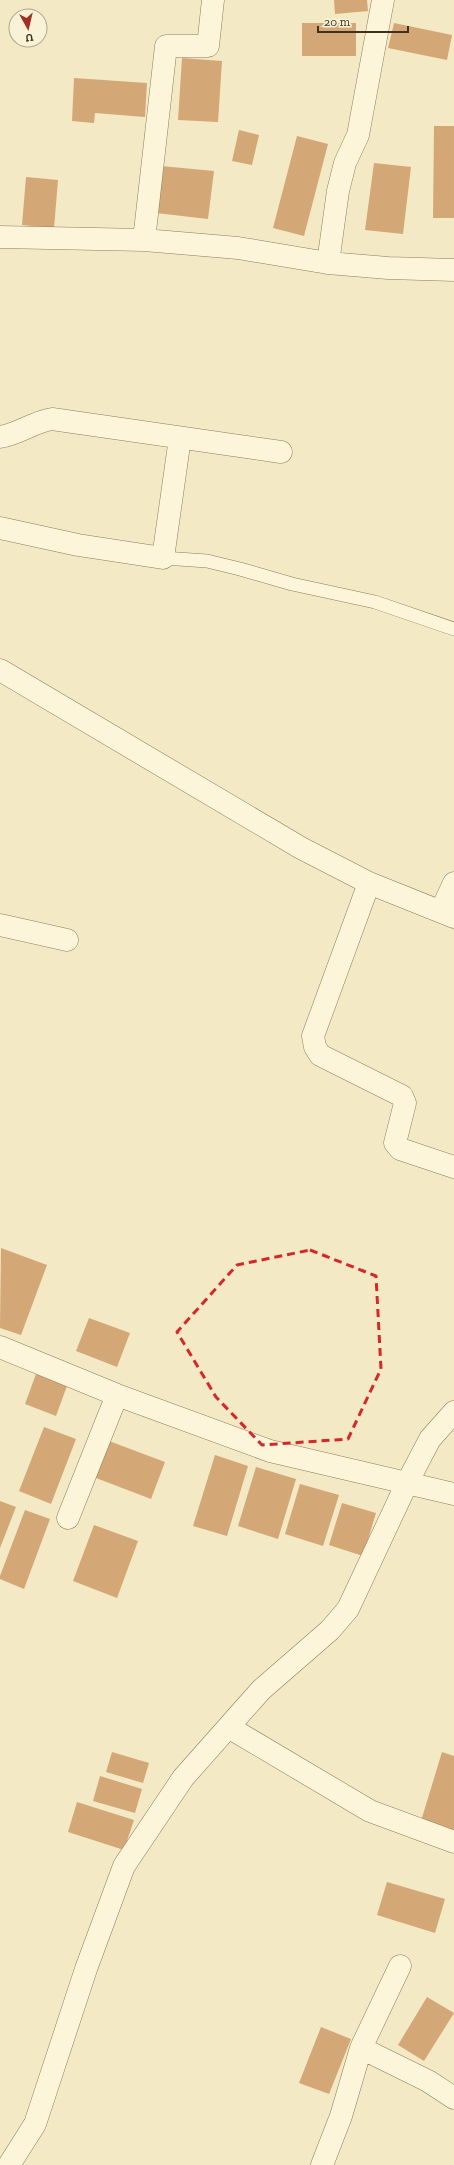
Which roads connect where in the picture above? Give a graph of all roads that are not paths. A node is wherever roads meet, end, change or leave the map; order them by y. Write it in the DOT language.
graph roads {
  1 [pos="213,0"];
  2 [pos="383,0"];
  3 [pos="0,237"];
  4 [pos="144,240"];
  5 [pos="328,263"];
  6 [pos="454,270"];
  7 [pos="0,437"];
  8 [pos="180,438"];
  9 [pos="281,452"];
  10 [pos="0,528"];
  11 [pos="163,558"];
  12 [pos="454,629"];
  13 [pos="0,670"];
  14 [pos="369,883"];
  15 [pos="454,883"];
  16 [pos="447,914"];
  17 [pos="0,925"];
  18 [pos="68,940"];
  19 [pos="454,1167"];
  20 [pos="1,1350"];
  21 [pos="117,1395"];
  22 [pos="454,1412"];
  23 [pos="407,1483"];
  24 [pos="454,1494"];
  25 [pos="68,1518"];
  26 [pos="230,1728"];
  27 [pos="454,1842"];
  28 [pos="400,1966"];
  29 [pos="361,2048"];
  30 [pos="454,2098"];
  31 [pos="9,2165"];
  32 [pos="322,2165"];
  1 -- 4 [label="street"];
  2 -- 5 [label="street"];
  3 -- 4 [label="street"];
  4 -- 5 [label="street"];
  5 -- 6 [label="street"];
  7 -- 8 [label="street"];
  8 -- 9 [label="street"];
  8 -- 11 [label="street"];
  10 -- 11 [label="street"];
  11 -- 12 [label="lane"];
  13 -- 14 [label="street"];
  14 -- 16 [label="street"];
  14 -- 19 [label="street"];
  15 -- 16 [label="street"];
  17 -- 18 [label="street"];
  20 -- 21 [label="street"];
  21 -- 23 [label="street"];
  21 -- 25 [label="street"];
  22 -- 23 [label="street"];
  23 -- 24 [label="street"];
  23 -- 26 [label="street"];
  26 -- 27 [label="street"];
  26 -- 31 [label="street"];
  28 -- 29 [label="street"];
  29 -- 30 [label="street"];
  29 -- 32 [label="street"];
}
